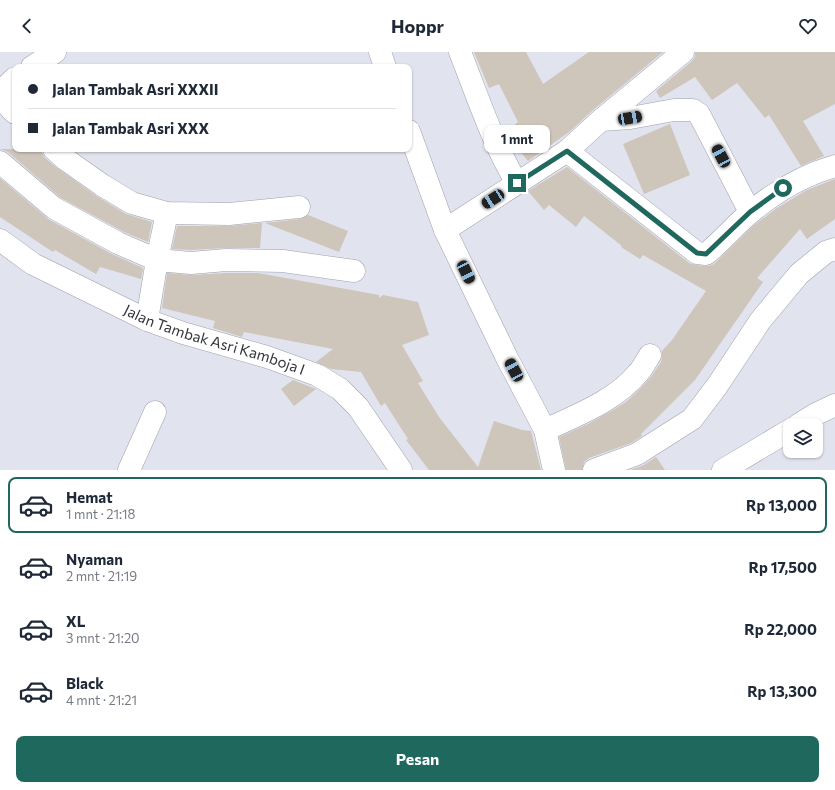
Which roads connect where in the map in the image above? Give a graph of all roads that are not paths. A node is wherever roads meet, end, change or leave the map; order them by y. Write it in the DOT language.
graph roads {
  1 [pos="55,52"];
  2 [pos="460,52"];
  3 [pos="683,52"];
  4 [pos="37,64"];
  5 [pos="12,80"];
  6 [pos="12,110"];
  7 [pos="601,120"];
  8 [pos="412,139"];
  9 [pos="567,151"];
  10 [pos="57,152"];
  11 [pos="0,162"];
  12 [pos="835,166"];
  13 [pos="517,183"];
  14 [pos="299,207"];
  15 [pos="750,212"];
  16 [pos="167,213"];
  17 [pos="445,230"];
  18 [pos="0,240"];
  19 [pos="835,249"];
  20 [pos="157,260"];
  21 [pos="354,271"];
  22 [pos="147,320"];
  23 [pos="650,355"];
  24 [pos="835,405"];
  25 [pos="155,412"];
  26 [pos="809,418"];
  27 [pos="545,430"];
  28 [pos="783,434"];
  29 [pos="129,470"];
  30 [pos="401,470"];
  31 [pos="554,470"];
  32 [pos="594,470"];
  33 [pos="723,470"];
  1 -- 4 [label="street"];
  2 -- 13 [label="street"];
  3 -- 7 [label="street"];
  5 -- 6 [label="street"];
  7 -- 9 [label="street"];
  7 -- 15 [label="street"];
  8 -- 17 [label="street"];
  9 -- 13 [label="street"];
  9 -- 15 [label="street"];
  10 -- 16 [label="street"];
  11 -- 20 [label="street"];
  12 -- 15 [label="street"];
  13 -- 17 [label="street"];
  14 -- 16 [label="street"];
  16 -- 20 [label="street"];
  17 -- 27 [label="street"];
  18 -- 22 [label="street, Jalan Tambak Asri Kamboja I"];
  19 -- 32 [label="street"];
  20 -- 21 [label="street"];
  20 -- 22 [label="street"];
  22 -- 30 [label="street, Jalan Tambak Asri Kamboja I"];
  23 -- 27 [label="street"];
  24 -- 26 [label="street"];
  25 -- 29 [label="street"];
  27 -- 31 [label="street"];
  28 -- 33 [label="street"];
}
